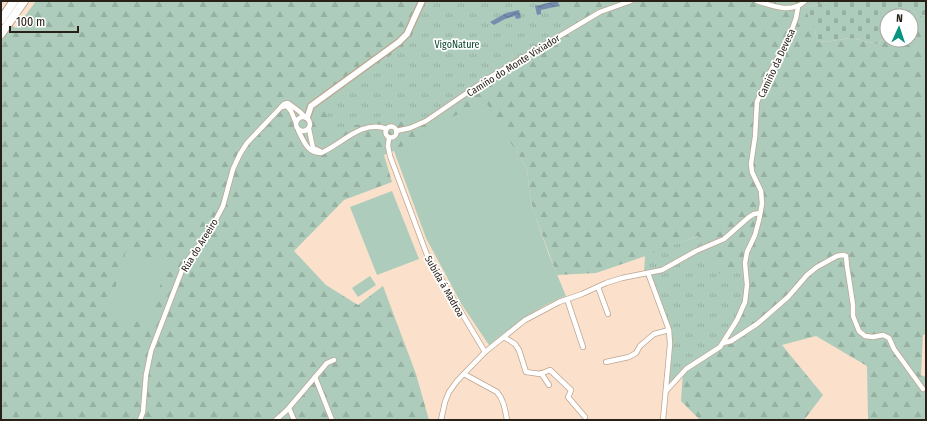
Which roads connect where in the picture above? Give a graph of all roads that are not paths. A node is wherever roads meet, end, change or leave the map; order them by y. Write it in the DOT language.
graph roads {
  1 [pos="14,1"];
  2 [pos="24,1"];
  3 [pos="422,1"];
  4 [pos="631,1"];
  5 [pos="757,1"];
  6 [pos="805,1"];
  7 [pos="798,7"];
  8 [pos="1,20"];
  9 [pos="1,34"];
  10 [pos="280,108"];
  11 [pos="306,118"];
  12 [pos="296,123"];
  13 [pos="309,129"];
  14 [pos="386,129"];
  15 [pos="298,130"];
  16 [pos="396,131"];
  17 [pos="389,138"];
  18 [pos="326,151"];
  19 [pos="760,213"];
  20 [pos="648,273"];
  21 [pos="598,287"];
  22 [pos="567,299"];
  23 [pos="608,314"];
  24 [pos="668,330"];
  25 [pos="504,337"];
  26 [pos="723,343"];
  27 [pos="583,348"];
  28 [pos="485,352"];
  29 [pos="334,360"];
  30 [pos="606,362"];
  31 [pos="464,374"];
  32 [pos="541,374"];
  33 [pos="315,377"];
  34 [pos="549,385"];
  35 [pos="922,389"];
  36 [pos="666,391"];
  37 [pos="289,408"];
  38 [pos="585,417"];
  39 [pos="140,420"];
  40 [pos="276,420"];
  41 [pos="294,420"];
  42 [pos="332,420"];
  43 [pos="441,420"];
  44 [pos="507,420"];
  45 [pos="663,420"];
  1 -- 8 [label="highway"];
  2 -- 9 [label="highway"];
  3 -- 11 [label="street"];
  4 -- 16 [label="street, Camiño do Monte Vixiador"];
  5 -- 7 [label="street"];
  6 -- 7 [label="street"];
  7 -- 19 [label="street, Camiño da Devesa"];
  10 -- 11 [label="street"];
  10 -- 12 [label="street"];
  10 -- 39 [label="street, Rúa do Areeiro"];
  11 -- 12 [label="street"];
  11 -- 13 [label="street"];
  12 -- 15 [label="street"];
  13 -- 15 [label="street"];
  13 -- 18 [label="street"];
  14 -- 16 [label="street"];
  14 -- 17 [label="street, Subida á Madroa"];
  14 -- 18 [label="street"];
  15 -- 18 [label="street"];
  16 -- 17 [label="street"];
  17 -- 28 [label="street, Subida á Madroa"];
  19 -- 20 [label="street"];
  19 -- 26 [label="street, Camiño da Devesa"];
  20 -- 21 [label="street"];
  20 -- 24 [label="street"];
  21 -- 22 [label="street"];
  21 -- 23 [label="street"];
  22 -- 25 [label="street"];
  22 -- 27 [label="street"];
  24 -- 30 [label="street"];
  24 -- 36 [label="street"];
  25 -- 28 [label="street"];
  25 -- 32 [label="street"];
  26 -- 35 [label="street"];
  26 -- 36 [label="street, Camiño da Devesa"];
  28 -- 31 [label="street"];
  29 -- 33 [label="street"];
  31 -- 43 [label="street"];
  31 -- 44 [label="street"];
  32 -- 34 [label="street"];
  32 -- 38 [label="street"];
  33 -- 37 [label="street"];
  33 -- 42 [label="street"];
  36 -- 45 [label="street"];
  37 -- 40 [label="street"];
  37 -- 41 [label="street"];
}
